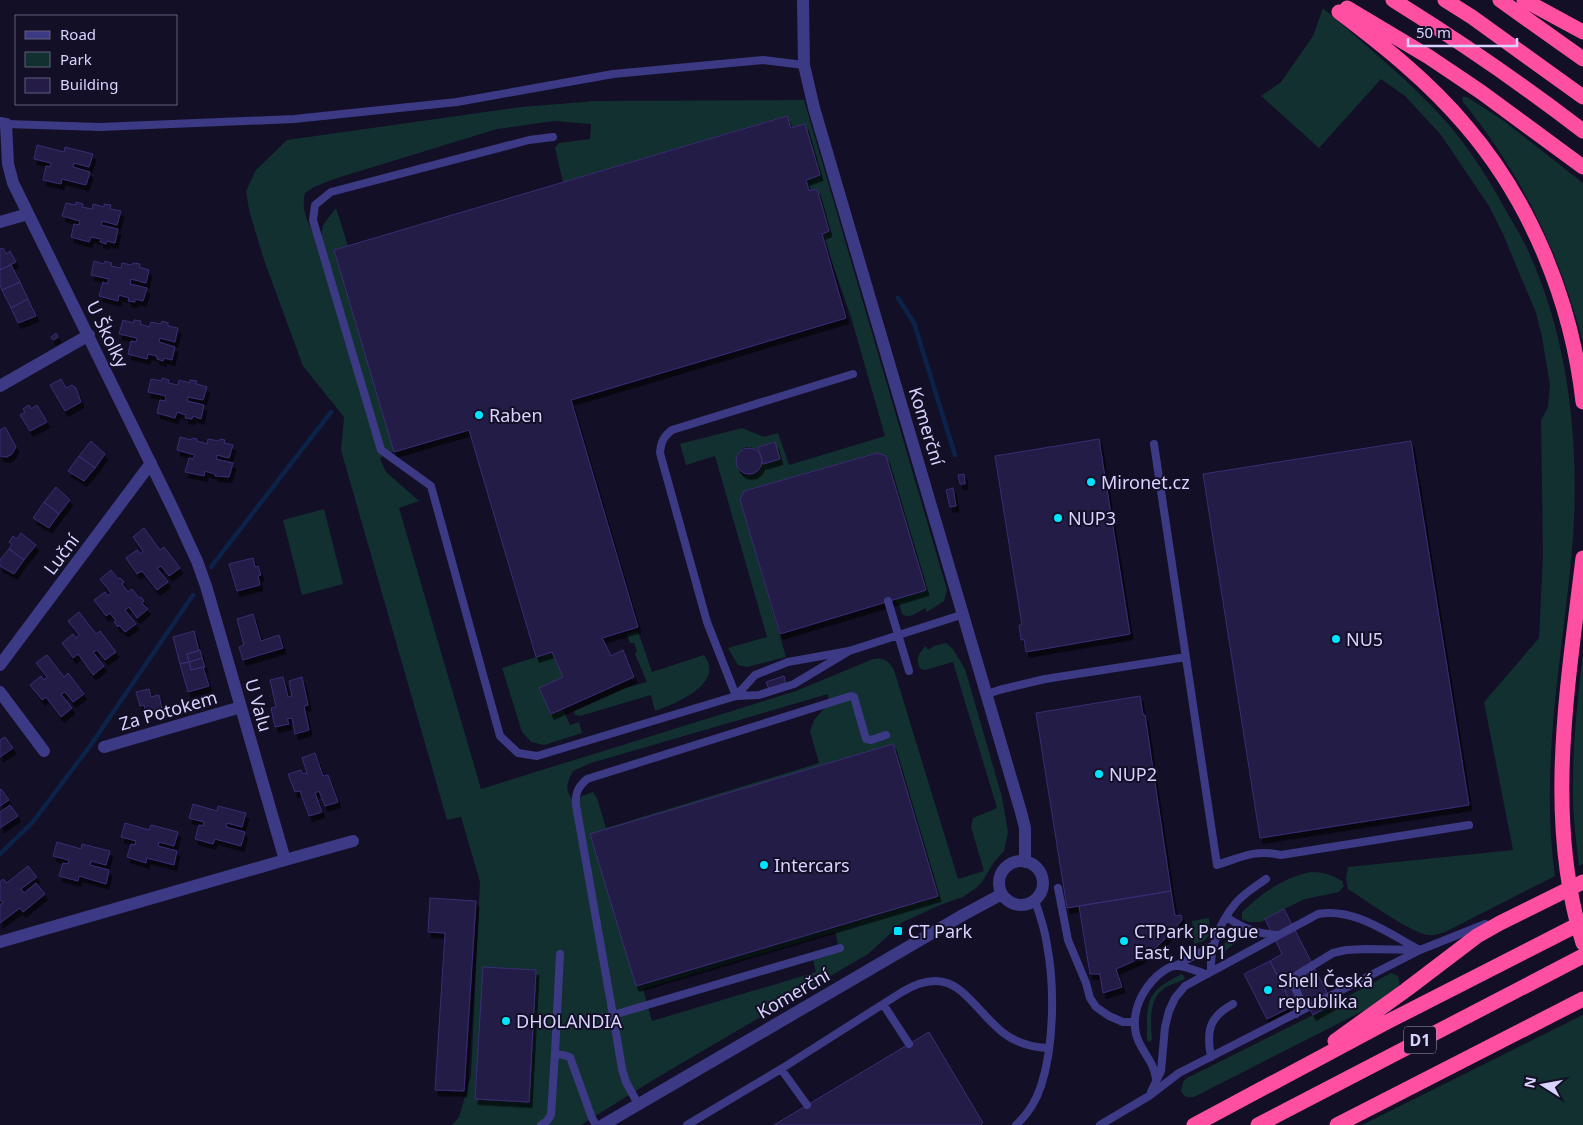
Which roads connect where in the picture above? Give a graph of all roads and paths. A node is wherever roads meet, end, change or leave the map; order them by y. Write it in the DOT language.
graph roads {
  1 [pos="803,0"];
  2 [pos="1393,0"];
  3 [pos="1445,0"];
  4 [pos="1500,0"];
  5 [pos="1524,0"];
  6 [pos="1583,32"];
  7 [pos="1583,59"];
  8 [pos="804,65"];
  9 [pos="1583,97"];
  10 [pos="3,123"];
  11 [pos="1583,131"];
  12 [pos="553,137"];
  13 [pos="1583,168"];
  14 [pos="28,214"];
  15 [pos="0,222"];
  16 [pos="89,335"];
  17 [pos="853,374"];
  18 [pos="0,386"];
  19 [pos="1583,402"];
  20 [pos="1154,444"];
  21 [pos="150,463"];
  22 [pos="1583,558"];
  23 [pos="197,561"];
  24 [pos="888,601"];
  25 [pos="964,614"];
  26 [pos="899,636"];
  27 [pos="849,651"];
  28 [pos="1186,657"];
  29 [pos="0,665"];
  30 [pos="909,671"];
  31 [pos="0,692"];
  32 [pos="988,694"];
  33 [pos="736,696"];
  34 [pos="241,707"];
  35 [pos="886,735"];
  36 [pos="104,746"];
  37 [pos="44,751"];
  38 [pos="1469,825"];
  39 [pos="353,841"];
  40 [pos="285,860"];
  41 [pos="1026,862"];
  42 [pos="1266,879"];
  43 [pos="1583,882"];
  44 [pos="1058,888"];
  45 [pos="1002,894"];
  46 [pos="1035,901"];
  47 [pos="1539,904"];
  48 [pos="1226,917"];
  49 [pos="1583,922"];
  50 [pos="1280,935"];
  51 [pos="0,942"];
  52 [pos="1583,943"];
  53 [pos="1214,945"];
  54 [pos="840,948"];
  55 [pos="1420,950"];
  56 [pos="560,954"];
  57 [pos="1583,956"];
  58 [pos="1175,966"];
  59 [pos="1208,972"];
  60 [pos="1583,999"];
  61 [pos="883,1004"];
  62 [pos="1233,1004"];
  63 [pos="1296,1014"];
  64 [pos="613,1015"];
  65 [pos="1135,1022"];
  66 [pos="909,1044"];
  67 [pos="1048,1048"];
  68 [pos="555,1053"];
  69 [pos="1211,1057"];
  70 [pos="781,1069"];
  71 [pos="1295,1071"];
  72 [pos="1156,1083"];
  73 [pos="1150,1096"];
  74 [pos="638,1104"];
  75 [pos="807,1105"];
  76 [pos="541,1125"];
  77 [pos="596,1125"];
  78 [pos="604,1125"];
  79 [pos="687,1125"];
  80 [pos="1016,1125"];
  81 [pos="1100,1125"];
  82 [pos="1194,1125"];
  83 [pos="1258,1125"];
  84 [pos="1338,1125"];
  1 -- 8 [label="street, Komerční"];
  2 -- 11 [label="highway"];
  3 -- 9 [label="highway"];
  4 -- 7 [label="highway"];
  5 -- 6 [label="highway"];
  8 -- 10 [label="lane"];
  8 -- 25 [label="street, Komerční"];
  10 -- 14 [label="street, U Školky"];
  12 -- 33 [label="lane"];
  13 -- 19 [label="highway"];
  14 -- 15 [label="street"];
  14 -- 16 [label="street, U Školky"];
  16 -- 18 [label="street"];
  16 -- 21 [label="street, U Školky"];
  17 -- 33 [label="lane"];
  20 -- 28 [label="lane"];
  21 -- 23 [label="street, U Školky"];
  21 -- 29 [label="street, Luční"];
  22 -- 52 [label="highway"];
  23 -- 34 [label="street, U Valu"];
  24 -- 26 [label="lane"];
  25 -- 26 [label="lane"];
  25 -- 32 [label="street, Komerční"];
  26 -- 27 [label="lane"];
  26 -- 30 [label="lane"];
  27 -- 33 [label="lane"];
  27 -- 33 [label="lane"];
  28 -- 32 [label="lane"];
  28 -- 38 [label="lane"];
  31 -- 37 [label="street"];
  32 -- 41 [label="street, Komerční"];
  34 -- 36 [label="street, Za Potokem"];
  34 -- 40 [label="street, U Valu"];
  35 -- 64 [label="lane"];
  39 -- 40 [label="street"];
  40 -- 51 [label="street"];
  41 -- 45 [label="street"];
  41 -- 46 [label="street"];
  42 -- 48 [label="lane"];
  43 -- 47 [label="highway"];
  44 -- 65 [label="lane"];
  45 -- 46 [label="street"];
  45 -- 74 [label="street, Komerční"];
  46 -- 67 [label="lane"];
  47 -- 55 [label="lane"];
  47 -- 71 [label="highway"];
  48 -- 50 [label="lane"];
  48 -- 53 [label="lane"];
  49 -- 71 [label="highway, D1"];
  50 -- 55 [label="lane"];
  50 -- 59 [label="lane"];
  53 -- 58 [label="lane"];
  53 -- 59 [label="lane"];
  54 -- 64 [label="lane"];
  55 -- 63 [label="lane"];
  55 -- 63 [label="lane"];
  56 -- 68 [label="lane"];
  57 -- 83 [label="highway, D1"];
  58 -- 59 [label="lane"];
  58 -- 65 [label="lane"];
  59 -- 72 [label="lane"];
  60 -- 84 [label="highway"];
  61 -- 66 [label="lane"];
  61 -- 67 [label="lane"];
  61 -- 70 [label="lane"];
  62 -- 69 [label="lane"];
  63 -- 69 [label="lane"];
  64 -- 74 [label="lane"];
  65 -- 72 [label="lane"];
  67 -- 80 [label="lane"];
  68 -- 76 [label="lane"];
  68 -- 77 [label="lane"];
  69 -- 73 [label="lane"];
  70 -- 75 [label="lane"];
  70 -- 79 [label="lane"];
  71 -- 82 [label="highway, D1"];
  72 -- 73 [label="lane"];
  73 -- 81 [label="lane"];
  74 -- 78 [label="street, Komerční"];
}
